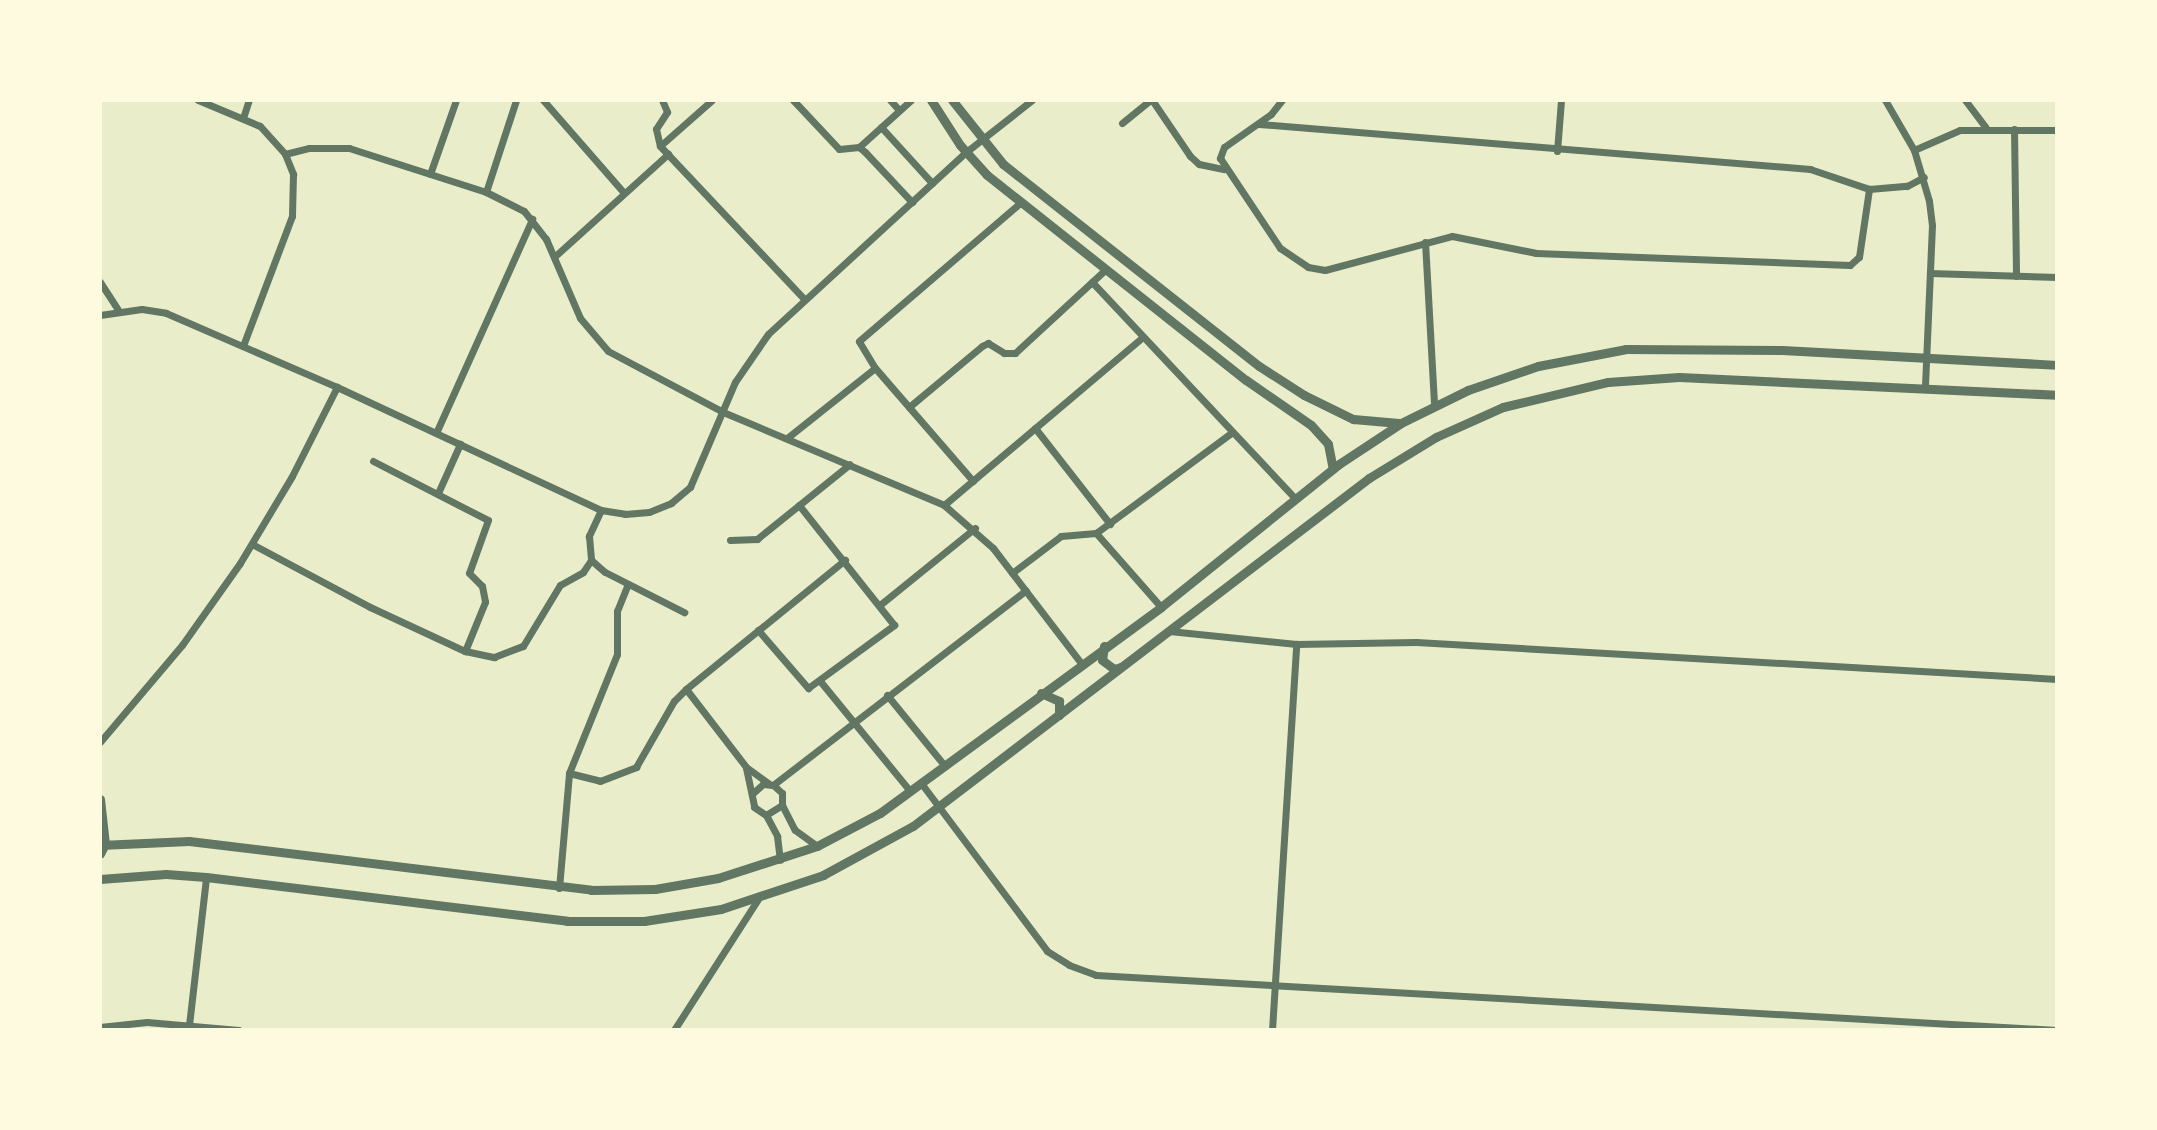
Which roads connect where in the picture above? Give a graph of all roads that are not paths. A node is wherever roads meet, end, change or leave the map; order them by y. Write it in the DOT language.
graph roads {
  1 [pos="198,100"];
  2 [pos="249,100"];
  3 [pos="456,100"];
  4 [pos="516,100"];
  5 [pos="543,100"];
  6 [pos="662,100"];
  7 [pos="712,100"];
  8 [pos="793,100"];
  9 [pos="809,100"];
  10 [pos="890,100"];
  11 [pos="911,100"];
  12 [pos="932,100"];
  13 [pos="952,100"];
  14 [pos="1032,100"];
  15 [pos="1151,100"];
  16 [pos="1282,100"];
  17 [pos="1561,100"];
  18 [pos="1885,100"];
  19 [pos="1965,100"];
  20 [pos="800,108"];
  21 [pos="899,110"];
  22 [pos="243,118"];
  23 [pos="1122,123"];
  24 [pos="1258,124"];
  25 [pos="881,127"];
  26 [pos="1984,127"];
  27 [pos="2014,129"];
  28 [pos="2057,130"];
  29 [pos="981,141"];
  30 [pos="660,146"];
  31 [pos="859,147"];
  32 [pos="1914,150"];
  33 [pos="1557,151"];
  34 [pos="965,152"];
  35 [pos="285,154"];
  36 [pos="668,154"];
  37 [pos="1223,169"];
  38 [pos="430,174"];
  39 [pos="1924,177"];
  40 [pos="932,183"];
  41 [pos="1869,189"];
  42 [pos="486,192"];
  43 [pos="624,193"];
  44 [pos="912,202"];
  45 [pos="1021,202"];
  46 [pos="532,219"];
  47 [pos="1425,242"];
  48 [pos="554,257"];
  49 [pos="1106,269"];
  50 [pos="1930,273"];
  51 [pos="2016,276"];
  52 [pos="2057,277"];
  53 [pos="100,282"];
  54 [pos="1092,282"];
  55 [pos="803,299"];
  56 [pos="117,310"];
  57 [pos="100,315"];
  58 [pos="1143,337"];
  59 [pos="243,346"];
  60 [pos="1926,358"];
  61 [pos="2057,365"];
  62 [pos="875,368"];
  63 [pos="337,387"];
  64 [pos="1925,388"];
  65 [pos="2057,395"];
  66 [pos="1434,405"];
  67 [pos="909,407"];
  68 [pos="723,412"];
  69 [pos="1401,423"];
  70 [pos="1035,428"];
  71 [pos="436,433"];
  72 [pos="1230,434"];
  73 [pos="787,438"];
  74 [pos="460,444"];
  75 [pos="373,461"];
  76 [pos="850,464"];
  77 [pos="1333,468"];
  78 [pos="973,481"];
  79 [pos="438,493"];
  80 [pos="1295,498"];
  81 [pos="799,505"];
  82 [pos="944,505"];
  83 [pos="601,510"];
  84 [pos="1110,524"];
  85 [pos="975,528"];
  86 [pos="1097,533"];
  87 [pos="730,540"];
  88 [pos="252,544"];
  89 [pos="591,561"];
  90 [pos="845,561"];
  91 [pos="1012,573"];
  92 [pos="628,584"];
  93 [pos="1026,590"];
  94 [pos="881,604"];
  95 [pos="1161,607"];
  96 [pos="684,612"];
  97 [pos="758,631"];
  98 [pos="1169,631"];
  99 [pos="1296,644"];
  100 [pos="1104,646"];
  101 [pos="464,651"];
  102 [pos="1081,663"];
  103 [pos="1121,667"];
  104 [pos="2057,679"];
  105 [pos="820,681"];
  106 [pos="686,689"];
  107 [pos="1041,693"];
  108 [pos="887,695"];
  109 [pos="1059,715"];
  110 [pos="852,721"];
  111 [pos="100,742"];
  112 [pos="945,766"];
  113 [pos="746,767"];
  114 [pos="569,773"];
  115 [pos="921,783"];
  116 [pos="771,784"];
  117 [pos="910,791"];
  118 [pos="753,793"];
  119 [pos="100,799"];
  120 [pos="782,805"];
  121 [pos="938,807"];
  122 [pos="766,815"];
  123 [pos="103,844"];
  124 [pos="817,846"];
  125 [pos="100,854"];
  126 [pos="780,861"];
  127 [pos="206,877"];
  128 [pos="100,879"];
  129 [pos="559,888"];
  130 [pos="758,899"];
  131 [pos="1275,986"];
  132 [pos="188,1025"];
  133 [pos="100,1027"];
  134 [pos="239,1030"];
  135 [pos="674,1030"];
  136 [pos="1272,1030"];
  137 [pos="2056,1030"];
  1 -- 22 [label="street"];
  2 -- 22 [label="street"];
  3 -- 38 [label="street"];
  4 -- 42 [label="street"];
  5 -- 43 [label="street"];
  6 -- 30 [label="street"];
  7 -- 30 [label="street"];
  8 -- 20 [label="street"];
  9 -- 20 [label="street"];
  10 -- 21 [label="street"];
  11 -- 21 [label="street"];
  12 -- 34 [label="street"];
  13 -- 29 [label="street"];
  14 -- 29 [label="street"];
  15 -- 23 [label="street"];
  15 -- 37 [label="street"];
  16 -- 24 [label="street"];
  17 -- 33 [label="street"];
  18 -- 32 [label="street"];
  19 -- 26 [label="street"];
  20 -- 31 [label="street"];
  21 -- 25 [label="street"];
  22 -- 35 [label="street"];
  24 -- 33 [label="street"];
  24 -- 37 [label="street"];
  25 -- 31 [label="street"];
  25 -- 40 [label="street"];
  26 -- 27 [label="street"];
  26 -- 32 [label="street"];
  27 -- 28 [label="street"];
  27 -- 51 [label="street"];
  29 -- 34 [label="street"];
  29 -- 69 [label="street"];
  30 -- 36 [label="street"];
  31 -- 44 [label="street"];
  32 -- 39 [label="street"];
  33 -- 41 [label="street"];
  34 -- 40 [label="street"];
  34 -- 45 [label="street"];
  35 -- 38 [label="street"];
  35 -- 59 [label="street"];
  36 -- 43 [label="street"];
  36 -- 55 [label="street"];
  37 -- 47 [label="street"];
  38 -- 42 [label="street"];
  39 -- 41 [label="street"];
  39 -- 50 [label="street"];
  40 -- 44 [label="street"];
  41 -- 47 [label="street"];
  42 -- 46 [label="street"];
  43 -- 48 [label="street"];
  44 -- 55 [label="street"];
  45 -- 49 [label="street"];
  45 -- 62 [label="street"];
  46 -- 48 [label="street"];
  46 -- 71 [label="street"];
  47 -- 66 [label="street"];
  48 -- 68 [label="street"];
  49 -- 54 [label="street"];
  49 -- 77 [label="street"];
  50 -- 51 [label="street"];
  50 -- 60 [label="street"];
  51 -- 52 [label="street"];
  53 -- 56 [label="street"];
  54 -- 58 [label="street"];
  54 -- 67 [label="street"];
  55 -- 68 [label="street"];
  56 -- 57 [label="street"];
  56 -- 59 [label="street"];
  58 -- 70 [label="street"];
  58 -- 72 [label="street"];
  59 -- 63 [label="street"];
  60 -- 61 [label="street"];
  60 -- 64 [label="street"];
  60 -- 66 [label="street"];
  62 -- 67 [label="street"];
  62 -- 73 [label="street"];
  63 -- 71 [label="street"];
  63 -- 88 [label="street"];
  64 -- 65 [label="street"];
  64 -- 98 [label="street"];
  66 -- 69 [label="street"];
  67 -- 78 [label="street"];
  68 -- 73 [label="street"];
  68 -- 83 [label="street"];
  69 -- 77 [label="street"];
  70 -- 78 [label="street"];
  70 -- 84 [label="street"];
  71 -- 74 [label="street"];
  72 -- 80 [label="street"];
  72 -- 84 [label="street"];
  73 -- 76 [label="street"];
  74 -- 79 [label="street"];
  74 -- 83 [label="street"];
  75 -- 79 [label="street"];
  76 -- 81 [label="street"];
  76 -- 82 [label="street"];
  77 -- 80 [label="street"];
  78 -- 82 [label="street"];
  79 -- 101 [label="street"];
  80 -- 95 [label="street"];
  81 -- 87 [label="street"];
  81 -- 90 [label="street"];
  82 -- 85 [label="street"];
  83 -- 89 [label="street"];
  84 -- 86 [label="street"];
  85 -- 91 [label="street"];
  85 -- 94 [label="street"];
  86 -- 91 [label="street"];
  86 -- 95 [label="street"];
  88 -- 101 [label="street"];
  88 -- 111 [label="street"];
  89 -- 92 [label="street"];
  89 -- 101 [label="street"];
  90 -- 94 [label="street"];
  90 -- 97 [label="street"];
  91 -- 93 [label="street"];
  92 -- 96 [label="street"];
  92 -- 114 [label="street"];
  93 -- 102 [label="street"];
  93 -- 108 [label="street"];
  94 -- 105 [label="street"];
  95 -- 100 [label="street"];
  97 -- 105 [label="street"];
  97 -- 106 [label="street"];
  98 -- 99 [label="street"];
  98 -- 103 [label="street"];
  99 -- 104 [label="street"];
  99 -- 131 [label="street"];
  100 -- 102 [label="street"];
  100 -- 103 [label="street"];
  102 -- 107 [label="street"];
  103 -- 109 [label="street"];
  105 -- 110 [label="street"];
  106 -- 113 [label="street"];
  106 -- 114 [label="street"];
  107 -- 109 [label="street"];
  107 -- 112 [label="street"];
  108 -- 110 [label="street"];
  108 -- 112 [label="street"];
  109 -- 121 [label="street"];
  110 -- 116 [label="street"];
  110 -- 117 [label="street"];
  112 -- 115 [label="street"];
  113 -- 116 [label="street"];
  113 -- 118 [label="street"];
  114 -- 129 [label="street"];
  115 -- 117 [label="street"];
  115 -- 121 [label="street"];
  116 -- 118 [label="street"];
  116 -- 120 [label="street"];
  117 -- 124 [label="street"];
  118 -- 122 [label="street"];
  119 -- 123 [label="street"];
  120 -- 122 [label="street"];
  120 -- 124 [label="street"];
  121 -- 130 [label="street"];
  121 -- 131 [label="street"];
  122 -- 126 [label="street"];
  123 -- 125 [label="street"];
  123 -- 129 [label="street"];
  124 -- 126 [label="street"];
  126 -- 129 [label="street"];
  127 -- 128 [label="street"];
  127 -- 130 [label="street"];
  127 -- 132 [label="street"];
  130 -- 135 [label="street"];
  131 -- 136 [label="street"];
  131 -- 137 [label="street"];
  132 -- 133 [label="street"];
  132 -- 134 [label="street"];
}
